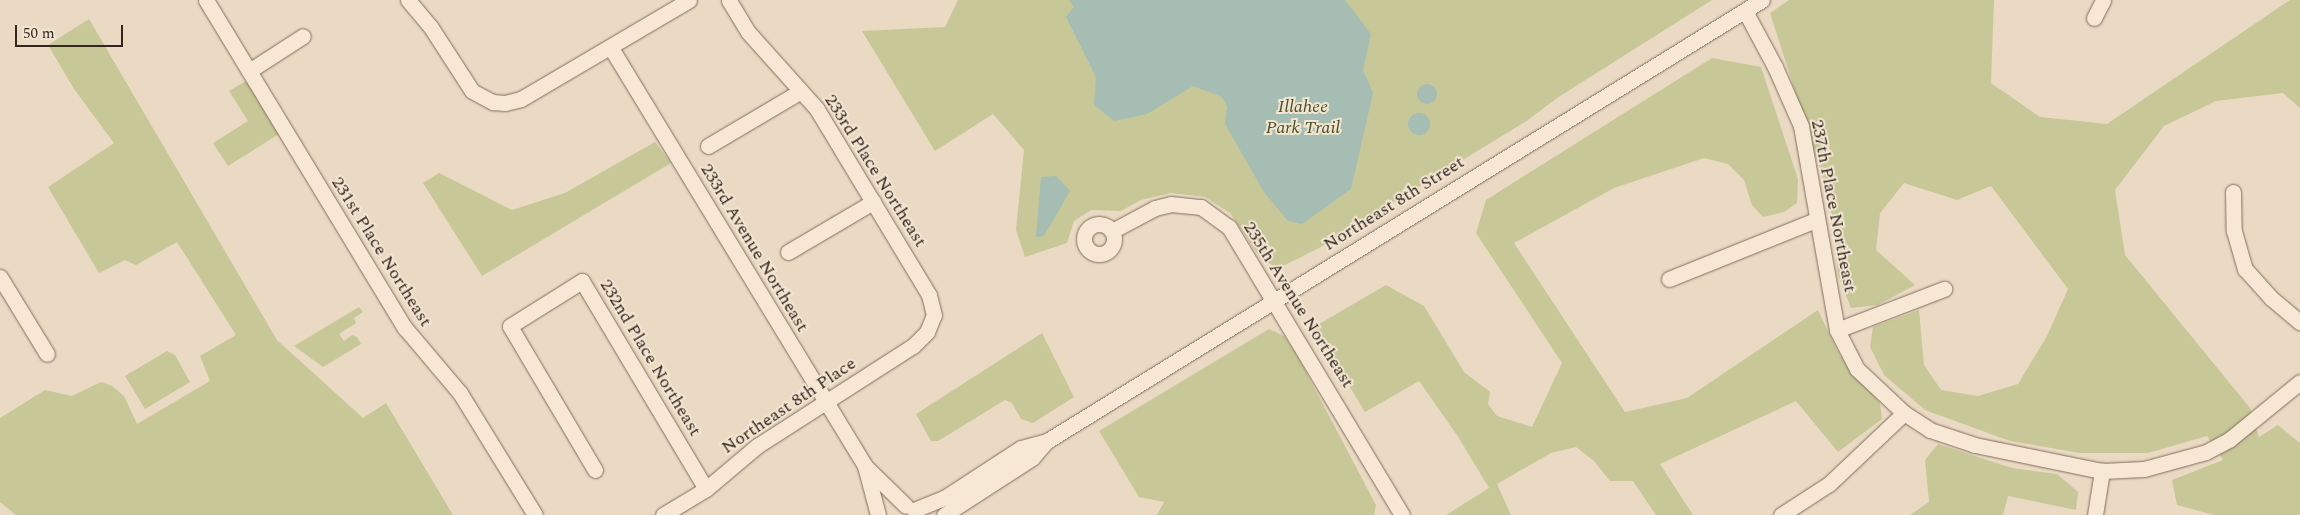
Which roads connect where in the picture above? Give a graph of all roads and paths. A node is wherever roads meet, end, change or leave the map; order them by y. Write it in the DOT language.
graph roads {
  1 [pos="206,0"];
  2 [pos="408,0"];
  3 [pos="689,0"];
  4 [pos="729,0"];
  5 [pos="1762,0"];
  6 [pos="2103,0"];
  7 [pos="1745,11"];
  8 [pos="2094,18"];
  9 [pos="303,36"];
  10 [pos="611,48"];
  11 [pos="249,70"];
  12 [pos="801,91"];
  13 [pos="708,146"];
  14 [pos="2233,192"];
  15 [pos="872,202"];
  16 [pos="1816,220"];
  17 [pos="1112,231"];
  18 [pos="788,252"];
  19 [pos="0,277"];
  20 [pos="1669,279"];
  21 [pos="1944,289"];
  22 [pos="1275,300"];
  23 [pos="2300,322"];
  24 [pos="932,324"];
  25 [pos="1837,330"];
  26 [pos="47,354"];
  27 [pos="2300,382"];
  28 [pos="826,403"];
  29 [pos="1904,413"];
  30 [pos="1047,441"];
  31 [pos="865,466"];
  32 [pos="595,470"];
  33 [pos="2102,471"];
  34 [pos="706,489"];
  35 [pos="913,510"];
  36 [pos="535,515"];
  37 [pos="663,515"];
  38 [pos="879,515"];
  39 [pos="944,515"];
  40 [pos="1402,515"];
  41 [pos="1782,515"];
  42 [pos="2095,515"];
  1 -- 11 [label="street, 231st Place Northeast"];
  2 -- 10 [label="street"];
  3 -- 10 [label="street"];
  4 -- 12 [label="street, 233rd Place Northeast"];
  5 -- 7 [label="street, Northeast 8th Street"];
  6 -- 8 [label="street"];
  7 -- 16 [label="street, 237th Place Northeast"];
  7 -- 22 [label="street, Northeast 8th Street"];
  9 -- 11 [label="street"];
  10 -- 28 [label="street, 233rd Avenue Northeast"];
  11 -- 36 [label="street, 231st Place Northeast"];
  12 -- 13 [label="street"];
  12 -- 15 [label="street, 233rd Place Northeast"];
  14 -- 23 [label="street"];
  15 -- 18 [label="street"];
  15 -- 24 [label="street, 233rd Place Northeast"];
  16 -- 20 [label="street"];
  16 -- 25 [label="street, 237th Place Northeast"];
  17 -- 22 [label="street, 235th Avenue Northeast"];
  19 -- 26 [label="street"];
  21 -- 25 [label="street"];
  22 -- 30 [label="street, Northeast 8th Street"];
  22 -- 40 [label="street, 235th Avenue Northeast"];
  24 -- 28 [label="street, Northeast 8th Place"];
  25 -- 29 [label="street, 237th Place Northeast"];
  27 -- 33 [label="street, 237th Place Northeast"];
  28 -- 31 [label="street, 233rd Avenue Northeast"];
  28 -- 34 [label="street, Northeast 8th Place"];
  29 -- 33 [label="street, 237th Place Northeast"];
  29 -- 41 [label="street"];
  30 -- 35 [label="street, Northeast 8th Street"];
  30 -- 39 [label="street, Northeast 8th Street"];
  31 -- 35 [label="street, 233rd Avenue Northeast"];
  31 -- 38 [label="street, 233rd Avenue Northeast"];
  32 -- 34 [label="street, 232nd Place Northeast"];
  33 -- 42 [label="street"];
  34 -- 37 [label="street, Northeast 8th Place"];
  35 -- 38 [label="street, Northeast 8th Street"];
}
